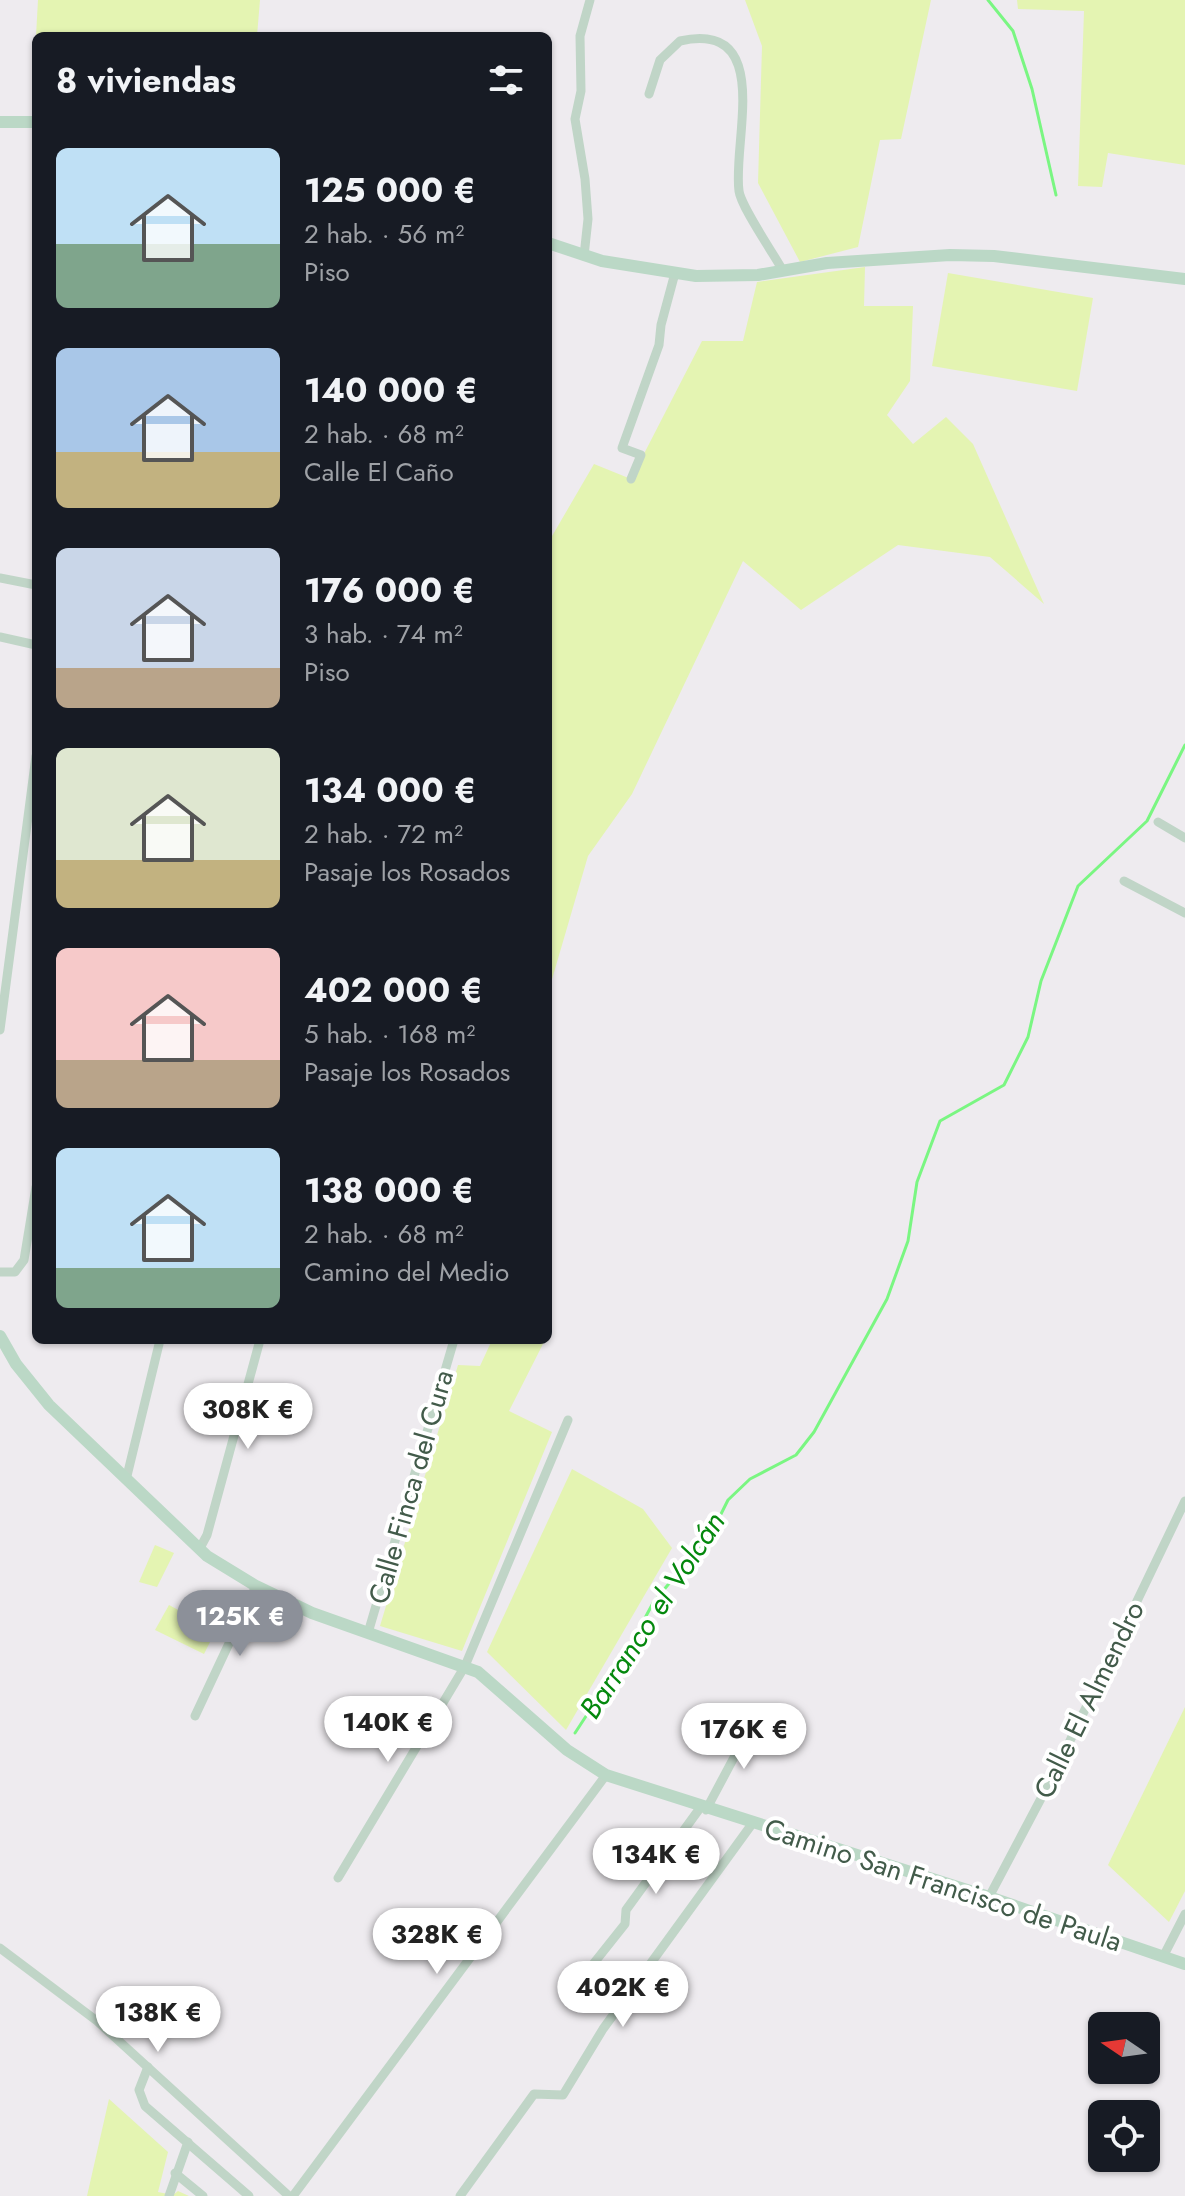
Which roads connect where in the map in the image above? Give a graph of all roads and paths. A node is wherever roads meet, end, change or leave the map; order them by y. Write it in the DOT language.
graph roads {
  1 [pos="590,0"];
  2 [pos="649,94"];
  3 [pos="0,122"];
  4 [pos="32,122"];
  5 [pos="552,244"];
  6 [pos="584,256"];
  7 [pos="783,271"];
  8 [pos="675,273"];
  9 [pos="1185,279"];
  10 [pos="631,479"];
  11 [pos="0,578"];
  12 [pos="32,584"];
  13 [pos="0,637"];
  14 [pos="32,644"];
  15 [pos="32,786"];
  16 [pos="1158,822"];
  17 [pos="1185,838"];
  18 [pos="1124,881"];
  19 [pos="1185,913"];
  20 [pos="0,1030"];
  21 [pos="32,1211"];
  22 [pos="0,1272"];
  23 [pos="0,1336"];
  24 [pos="159,1344"];
  25 [pos="259,1344"];
  26 [pos="453,1344"];
  27 [pos="568,1420"];
  28 [pos="126,1480"];
  29 [pos="1185,1501"];
  30 [pos="200,1548"];
  31 [pos="256,1586"];
  32 [pos="368,1633"];
  33 [pos="465,1666"];
  34 [pos="195,1716"];
  35 [pos="755,1718"];
  36 [pos="606,1775"];
  37 [pos="703,1809"];
  38 [pos="752,1824"];
  39 [pos="338,1878"];
  40 [pos="989,1897"];
  41 [pos="1185,1914"];
  42 [pos="0,1948"];
  43 [pos="1163,1957"];
  44 [pos="1185,1964"];
  45 [pos="590,1968"];
  46 [pos="148,2067"];
  47 [pos="188,2142"];
  48 [pos="175,2173"];
  49 [pos="169,2196"];
  50 [pos="203,2196"];
  51 [pos="249,2196"];
  52 [pos="291,2196"];
  53 [pos="460,2196"];
  1 -- 6 [label="street"];
  2 -- 7 [label="street"];
  3 -- 4 [label="main road"];
  5 -- 6 [label="main road"];
  6 -- 8 [label="main road"];
  7 -- 8 [label="main road"];
  7 -- 9 [label="main road"];
  8 -- 10 [label="street"];
  11 -- 12 [label="street"];
  13 -- 14 [label="street"];
  15 -- 20 [label="street"];
  16 -- 17 [label="street"];
  18 -- 19 [label="street"];
  21 -- 22 [label="street"];
  23 -- 28 [label="main road, Camino San Francisco de Paula"];
  24 -- 28 [label="street"];
  25 -- 30 [label="street"];
  26 -- 32 [label="street, Calle Finca del Cura"];
  27 -- 33 [label="street"];
  28 -- 30 [label="main road, Camino San Francisco de Paula"];
  29 -- 40 [label="street, Calle El Almendro"];
  30 -- 31 [label="main road, Camino San Francisco de Paula"];
  31 -- 32 [label="main road, Camino San Francisco de Paula"];
  31 -- 34 [label="street"];
  32 -- 33 [label="main road, Camino San Francisco de Paula"];
  33 -- 36 [label="main road, Camino San Francisco de Paula"];
  33 -- 39 [label="street"];
  35 -- 37 [label="street"];
  36 -- 37 [label="main road, Camino San Francisco de Paula"];
  36 -- 52 [label="street"];
  37 -- 38 [label="main road, Camino San Francisco de Paula"];
  37 -- 45 [label="street"];
  38 -- 40 [label="main road, Camino San Francisco de Paula"];
  38 -- 53 [label="street"];
  40 -- 43 [label="main road, Camino San Francisco de Paula"];
  41 -- 43 [label="street"];
  42 -- 46 [label="street"];
  43 -- 44 [label="main road, Camino San Francisco de Paula"];
  46 -- 47 [label="street"];
  46 -- 52 [label="street"];
  47 -- 48 [label="street"];
  47 -- 51 [label="street"];
  48 -- 49 [label="street"];
  48 -- 50 [label="street"];
}
